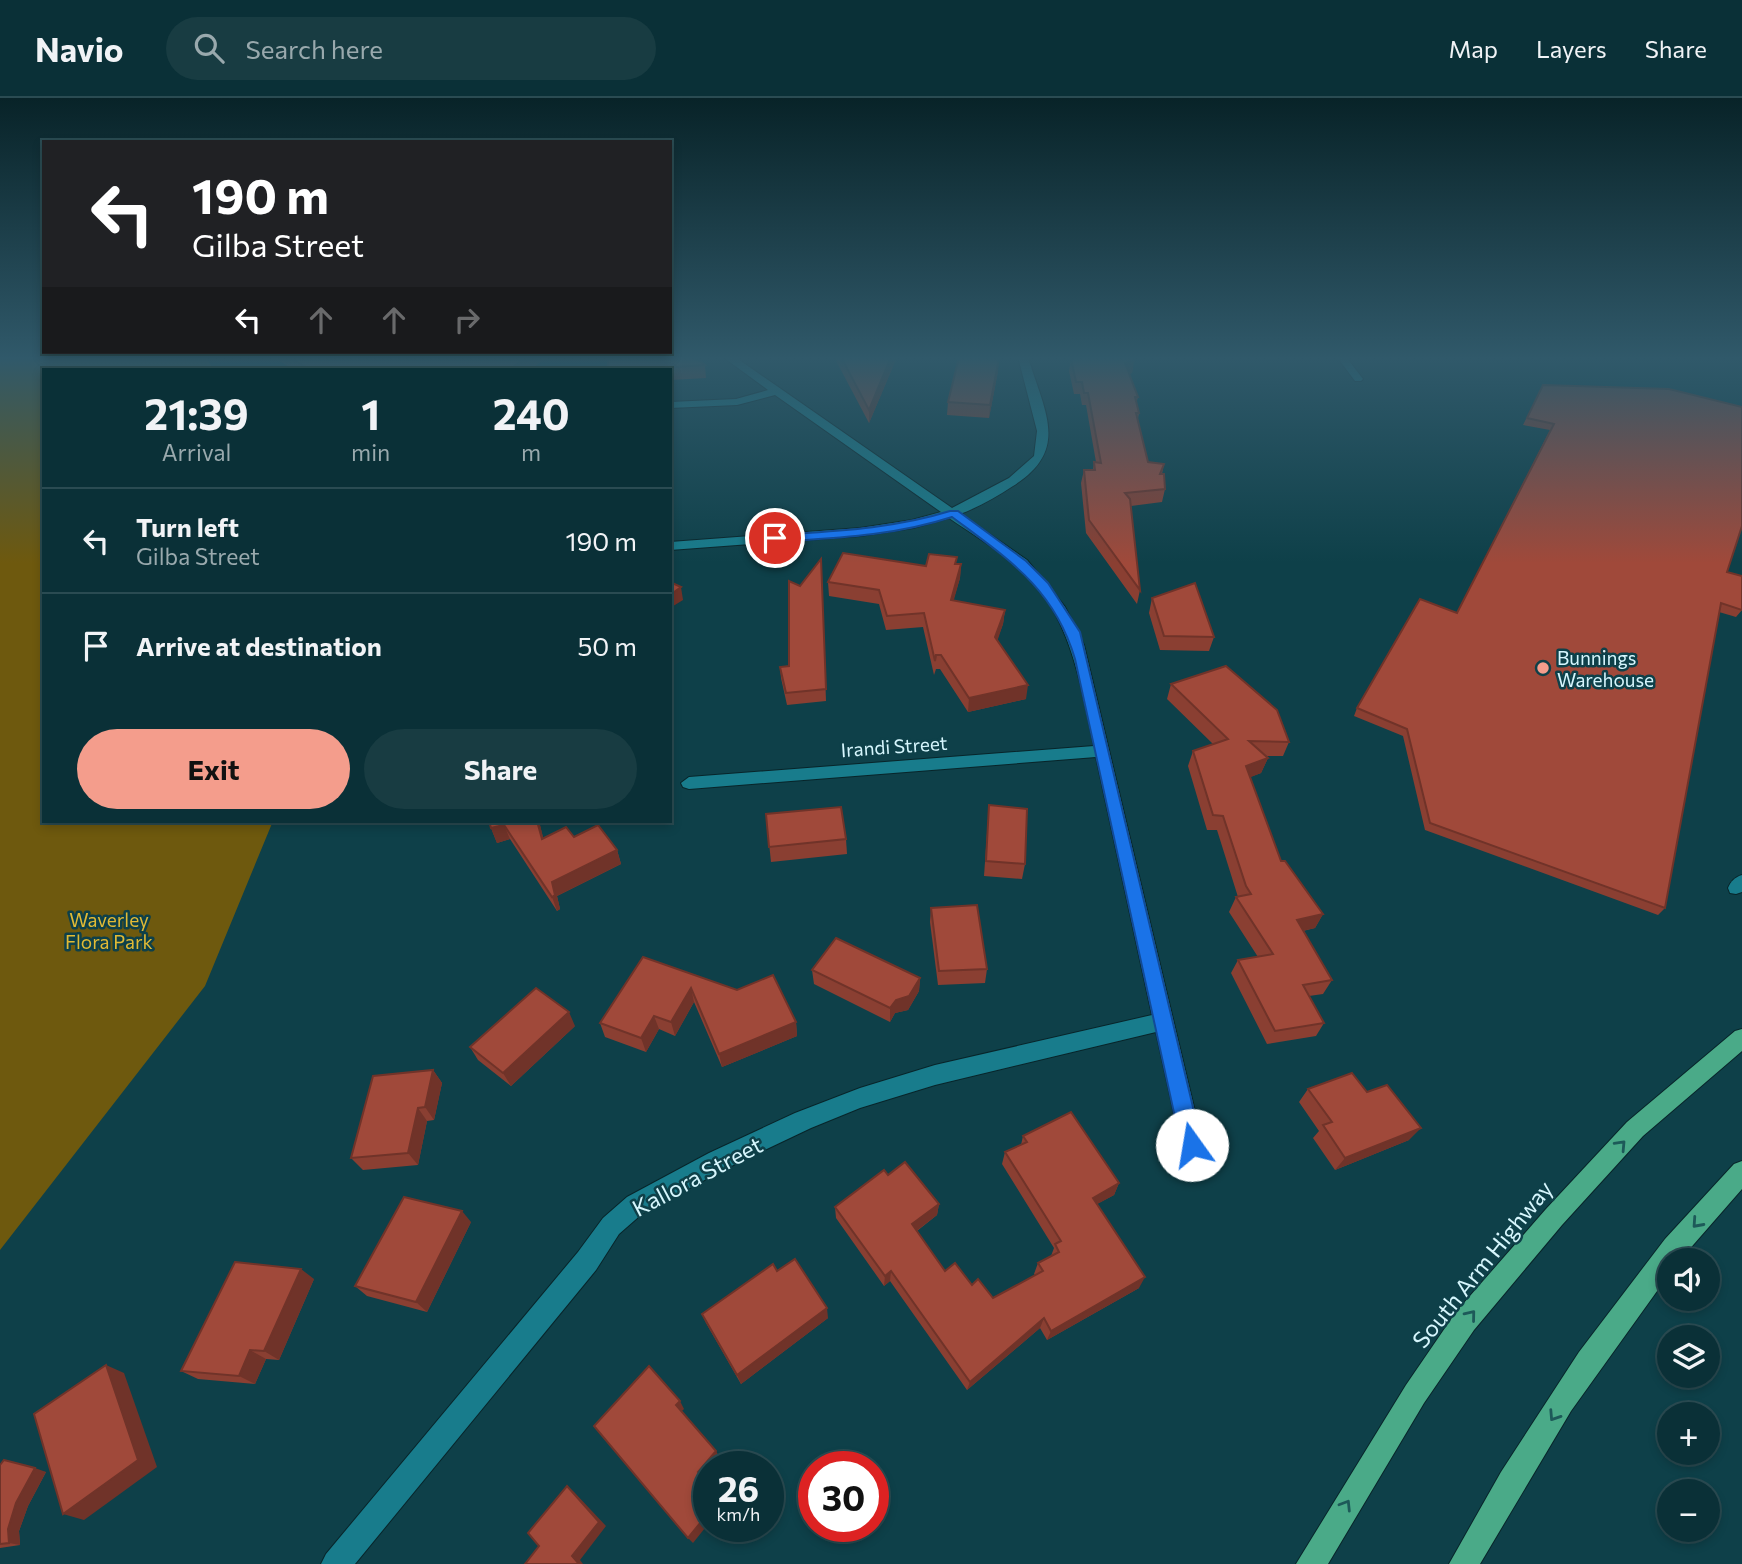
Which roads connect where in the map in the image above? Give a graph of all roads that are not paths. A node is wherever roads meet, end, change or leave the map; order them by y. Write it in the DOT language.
graph roads {
  1 [pos="826,425"];
  2 [pos="1041,425"];
  3 [pos="954,513"];
  4 [pos="672,545"];
  5 [pos="1102,751"];
  6 [pos="689,783"];
  7 [pos="1163,1020"];
  8 [pos="1742,1038"];
  9 [pos="1192,1145"];
  10 [pos="1742,1172"];
  11 [pos="336,1564"];
  12 [pos="1311,1564"];
  13 [pos="1464,1564"];
  1 -- 3 [label="street"];
  2 -- 3 [label="street"];
  3 -- 4 [label="street"];
  3 -- 5 [label="street"];
  5 -- 6 [label="street, Irandi Street"];
  5 -- 7 [label="street"];
  7 -- 9 [label="street"];
  7 -- 11 [label="street, Kallora Street"];
  12 -- 8 [label="main road, South Arm Highway, one-way"];
  10 -- 13 [label="main road, one-way"];
}
